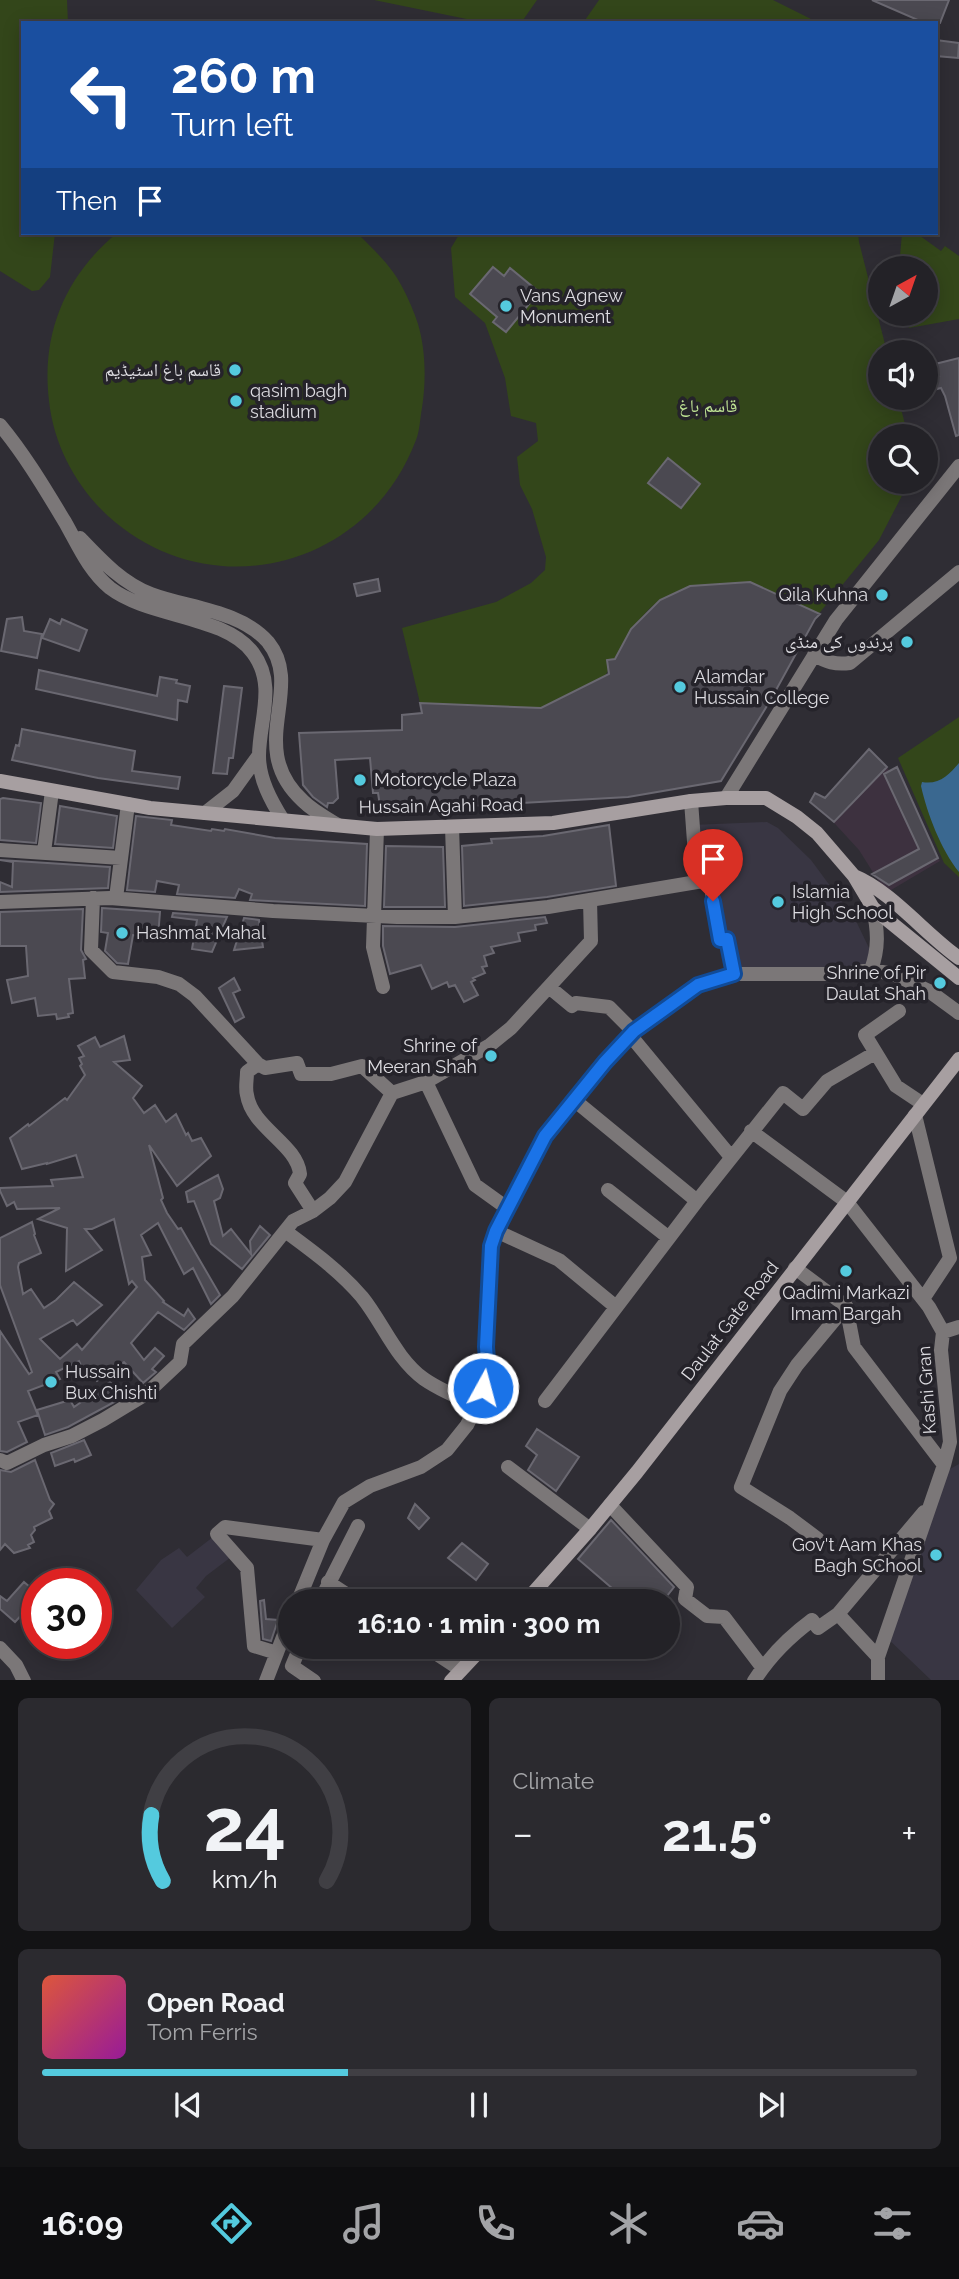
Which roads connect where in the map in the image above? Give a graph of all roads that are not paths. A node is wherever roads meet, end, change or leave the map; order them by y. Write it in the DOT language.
graph roads {
  1 [pos="0,425"];
  2 [pos="959,466"];
  3 [pos="65,522"];
  4 [pos="959,572"];
  5 [pos="814,655"];
  6 [pos="259,755"];
  7 [pos="0,781"];
  8 [pos="52,791"];
  9 [pos="726,798"];
  10 [pos="691,801"];
  11 [pos="128,804"];
  12 [pos="205,813"];
  13 [pos="283,820"];
  14 [pos="338,825"];
  15 [pos="452,827"];
  16 [pos="377,829"];
  17 [pos="0,850"];
  18 [pos="44,852"];
  19 [pos="121,858"];
  20 [pos="854,876"];
  21 [pos="696,882"];
  22 [pos="93,898"];
  23 [pos="116,898"];
  24 [pos="590,900"];
  25 [pos="0,902"];
  26 [pos="873,908"];
  27 [pos="376,916"];
  28 [pos="455,917"];
  29 [pos="959,958"];
  30 [pos="871,970"];
  31 [pos="734,974"];
  32 [pos="959,978"];
  33 [pos="383,986"];
  34 [pos="550,987"];
  35 [pos="899,1011"];
  36 [pos="959,1013"];
  37 [pos="632,1033"];
  38 [pos="876,1053"];
  39 [pos="959,1059"];
  40 [pos="258,1064"];
  41 [pos="426,1082"];
  42 [pos="392,1093"];
  43 [pos="573,1100"];
  44 [pos="919,1110"];
  45 [pos="751,1131"];
  46 [pos="731,1157"];
  47 [pos="608,1190"];
  48 [pos="697,1201"];
  49 [pos="847,1202"];
  50 [pos="508,1208"];
  51 [pos="313,1211"];
  52 [pos="285,1231"];
  53 [pos="496,1231"];
  54 [pos="669,1238"];
  55 [pos="795,1268"];
  56 [pos="923,1299"];
  57 [pos="846,1306"];
  58 [pos="616,1307"];
  59 [pos="959,1327"];
  60 [pos="943,1332"];
  61 [pos="545,1401"];
  62 [pos="477,1405"];
  63 [pos="0,1460"];
  64 [pos="508,1467"];
  65 [pos="948,1467"];
  66 [pos="610,1505"];
  67 [pos="930,1506"];
  68 [pos="358,1526"];
  69 [pos="590,1530"];
  70 [pos="818,1539"];
  71 [pos="323,1540"];
  72 [pos="328,1582"];
  73 [pos="303,1589"];
  74 [pos="325,1589"];
  75 [pos="339,1589"];
  76 [pos="537,1589"];
  77 [pos="838,1614"];
  78 [pos="0,1648"];
  79 [pos="277,1653"];
  80 [pos="878,1657"];
  81 [pos="295,1659"];
  82 [pos="439,1659"];
  83 [pos="471,1659"];
  84 [pos="762,1667"];
  85 [pos="456,1675"];
  86 [pos="24,1680"];
  87 [pos="266,1680"];
  88 [pos="313,1680"];
  89 [pos="755,1680"];
  90 [pos="878,1680"];
  1 -- 3 [label="street"];
  2 -- 5 [label="street"];
  3 -- 6 [label="street"];
  3 -- 14 [label="street"];
  4 -- 5 [label="street"];
  5 -- 9 [label="street"];
  6 -- 12 [label="street"];
  6 -- 13 [label="street"];
  7 -- 8 [label="main road, Hussain Agahi Road"];
  8 -- 11 [label="main road, Hussain Agahi Road"];
  8 -- 18 [label="street"];
  9 -- 10 [label="main road, Hussain Agahi Road"];
  9 -- 20 [label="main road, Hussain Agahi Road"];
  10 -- 15 [label="main road, Hussain Agahi Road"];
  10 -- 21 [label="street"];
  11 -- 12 [label="main road, Hussain Agahi Road"];
  11 -- 19 [label="street"];
  12 -- 13 [label="main road, Hussain Agahi Road"];
  13 -- 14 [label="main road, Hussain Agahi Road"];
  14 -- 16 [label="main road, Hussain Agahi Road"];
  15 -- 16 [label="main road, Hussain Agahi Road"];
  15 -- 28 [label="street"];
  16 -- 27 [label="street"];
  17 -- 18 [label="street"];
  18 -- 19 [label="street"];
  19 -- 23 [label="street"];
  20 -- 26 [label="main road, Hussain Agahi Road"];
  20 -- 29 [label="main road, Hussain Agahi Road"];
  21 -- 24 [label="street"];
  21 -- 31 [label="street"];
  22 -- 23 [label="street"];
  22 -- 25 [label="street"];
  22 -- 40 [label="street"];
  23 -- 27 [label="street"];
  24 -- 28 [label="street"];
  24 -- 34 [label="street"];
  26 -- 30 [label="street"];
  26 -- 32 [label="main road, Hussain Agahi Road"];
  27 -- 28 [label="street"];
  27 -- 33 [label="street"];
  30 -- 31 [label="street"];
  30 -- 36 [label="street"];
  31 -- 37 [label="street"];
  34 -- 37 [label="street"];
  34 -- 41 [label="street"];
  35 -- 38 [label="street"];
  37 -- 43 [label="street"];
  37 -- 46 [label="street"];
  38 -- 44 [label="street"];
  38 -- 45 [label="street"];
  39 -- 44 [label="main road, Daulat Gate Road"];
  40 -- 42 [label="street"];
  40 -- 51 [label="street"];
  41 -- 42 [label="street"];
  41 -- 50 [label="street"];
  42 -- 51 [label="street"];
  43 -- 48 [label="street"];
  43 -- 50 [label="street"];
  44 -- 49 [label="main road, Daulat Gate Road"];
  44 -- 56 [label="street"];
  45 -- 46 [label="street"];
  45 -- 49 [label="street, Kashi Gran"];
  46 -- 48 [label="street"];
  47 -- 54 [label="street"];
  48 -- 54 [label="street"];
  49 -- 55 [label="main road, Daulat Gate Road"];
  49 -- 56 [label="street, Kashi Gran"];
  50 -- 53 [label="street"];
  51 -- 52 [label="street"];
  52 -- 62 [label="street"];
  52 -- 63 [label="street"];
  53 -- 58 [label="street"];
  53 -- 62 [label="street"];
  54 -- 58 [label="street"];
  55 -- 57 [label="street"];
  55 -- 66 [label="main road, Daulat Gate Road"];
  56 -- 60 [label="street, Kashi Gran"];
  57 -- 65 [label="street"];
  57 -- 70 [label="street"];
  58 -- 61 [label="street"];
  59 -- 60 [label="street"];
  60 -- 65 [label="street, Kashi Gran"];
  62 -- 71 [label="street"];
  64 -- 69 [label="street"];
  65 -- 67 [label="street, Kashi Gran"];
  66 -- 69 [label="main road, Daulat Gate Road"];
  66 -- 84 [label="street"];
  67 -- 77 [label="street"];
  67 -- 80 [label="street, Kashi Gran"];
  68 -- 72 [label="street"];
  69 -- 76 [label="main road, Daulat Gate Road"];
  71 -- 73 [label="street"];
  71 -- 79 [label="street"];
  72 -- 74 [label="street"];
  72 -- 75 [label="street"];
  77 -- 80 [label="street"];
  77 -- 84 [label="street"];
  78 -- 86 [label="street"];
  79 -- 87 [label="street"];
  80 -- 90 [label="street, Kashi Gran"];
  81 -- 88 [label="street"];
  82 -- 85 [label="street"];
  83 -- 85 [label="main road"];
  84 -- 89 [label="street"];
}
